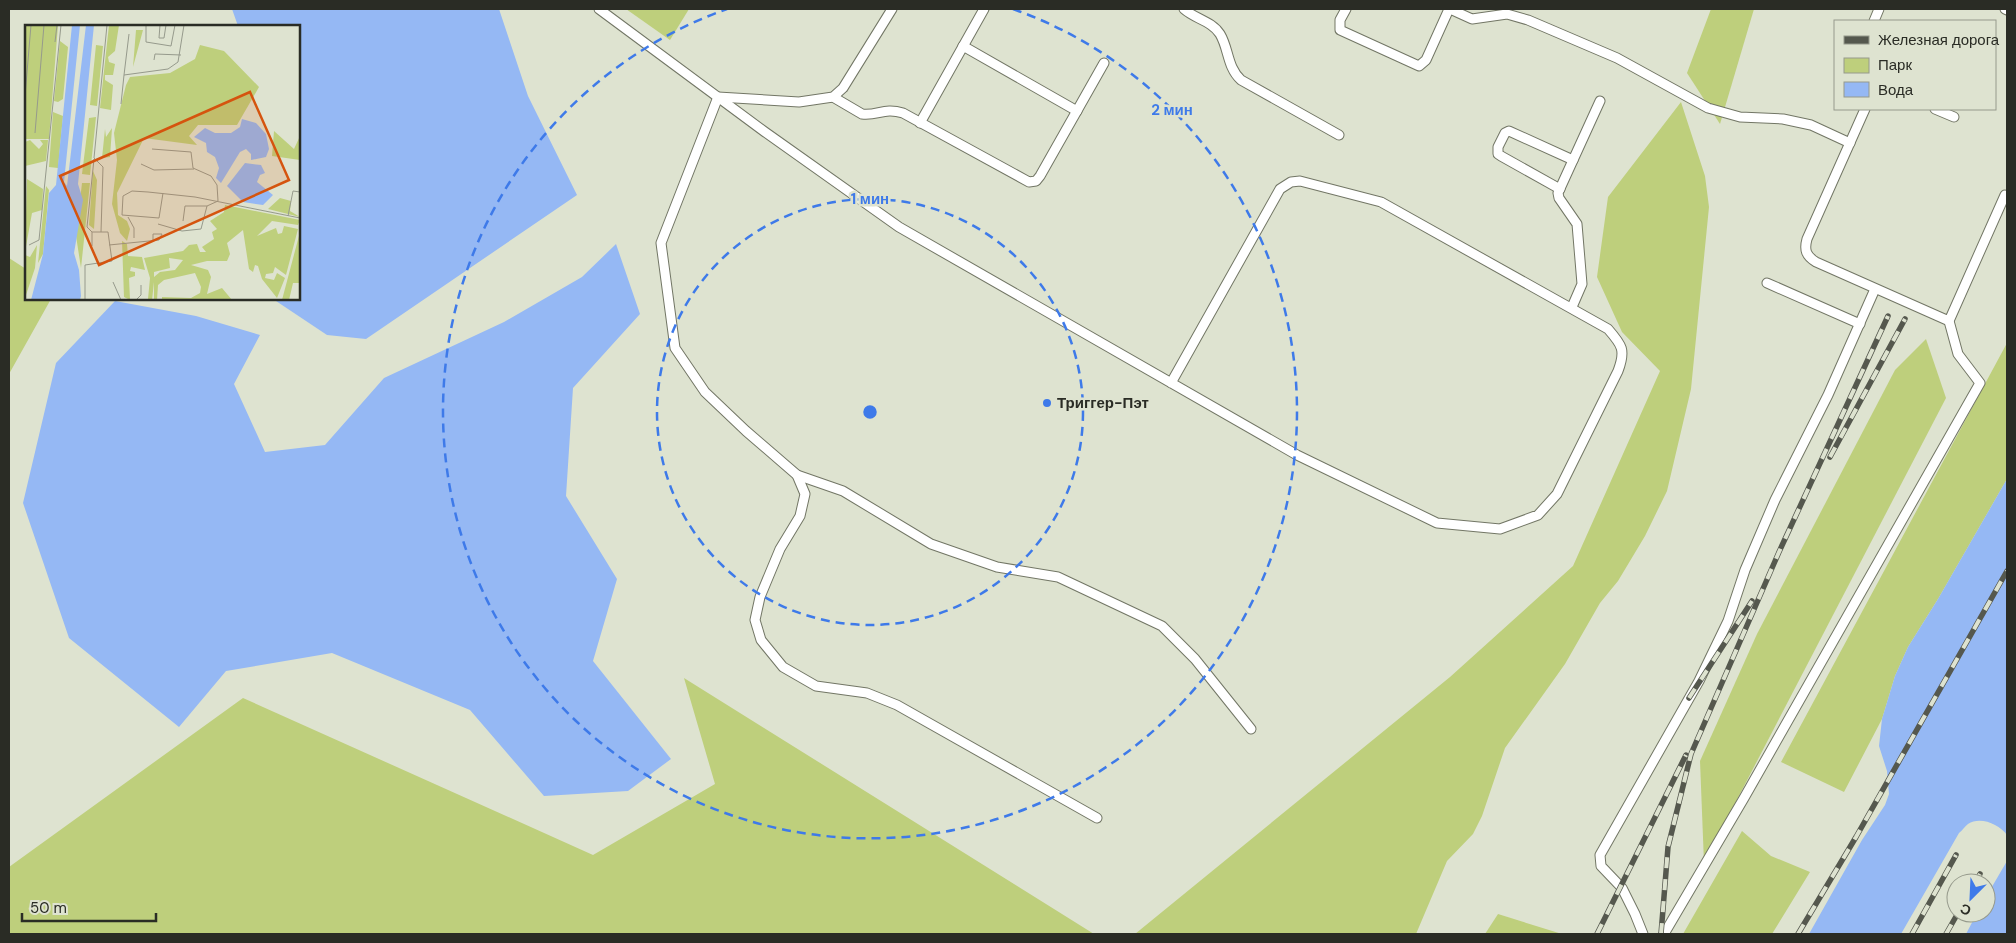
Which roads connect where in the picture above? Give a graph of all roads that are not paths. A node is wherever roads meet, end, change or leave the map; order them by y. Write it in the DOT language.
graph roads {
  1 [pos="599,9"];
  2 [pos="892,9"];
  3 [pos="984,9"];
  4 [pos="1184,9"];
  5 [pos="1346,9"];
  6 [pos="1449,9"];
  7 [pos="963,46"];
  8 [pos="1104,63"];
  9 [pos="718,97"];
  10 [pos="833,97"];
  11 [pos="1600,101"];
  12 [pos="1865,110"];
  13 [pos="1938,110"];
  14 [pos="1077,111"];
  15 [pos="1954,117"];
  16 [pos="920,123"];
  17 [pos="1339,135"];
  18 [pos="1850,143"];
  19 [pos="1573,160"];
  20 [pos="1560,189"];
  21 [pos="2005,195"];
  22 [pos="1767,283"];
  23 [pos="1875,289"];
  24 [pos="1572,307"];
  25 [pos="1949,322"];
  26 [pos="1860,324"];
  27 [pos="1171,382"];
  28 [pos="797,475"];
  29 [pos="1251,729"];
  30 [pos="1097,818"];
  31 [pos="1643,934"];
  32 [pos="1664,934"];
  1 -- 9 [label="lane"];
  2 -- 10 [label="lane"];
  3 -- 7 [label="lane"];
  4 -- 17 [label="lane"];
  5 -- 6 [label="lane"];
  6 -- 18 [label="lane"];
  7 -- 14 [label="lane"];
  7 -- 16 [label="lane"];
  8 -- 14 [label="lane"];
  9 -- 10 [label="lane"];
  9 -- 27 [label="lane"];
  9 -- 28 [label="lane"];
  10 -- 16 [label="lane"];
  11 -- 19 [label="lane"];
  12 -- 18 [label="lane"];
  13 -- 15 [label="lane"];
  14 -- 16 [label="lane"];
  18 -- 23 [label="lane"];
  19 -- 20 [label="lane"];
  19 -- 20 [label="lane"];
  20 -- 24 [label="lane"];
  21 -- 25 [label="lane"];
  22 -- 26 [label="lane"];
  23 -- 25 [label="lane"];
  23 -- 26 [label="lane"];
  24 -- 27 [label="lane"];
  24 -- 27 [label="lane"];
  25 -- 32 [label="lane"];
  26 -- 31 [label="lane"];
  28 -- 29 [label="lane"];
  28 -- 30 [label="lane"];
}
